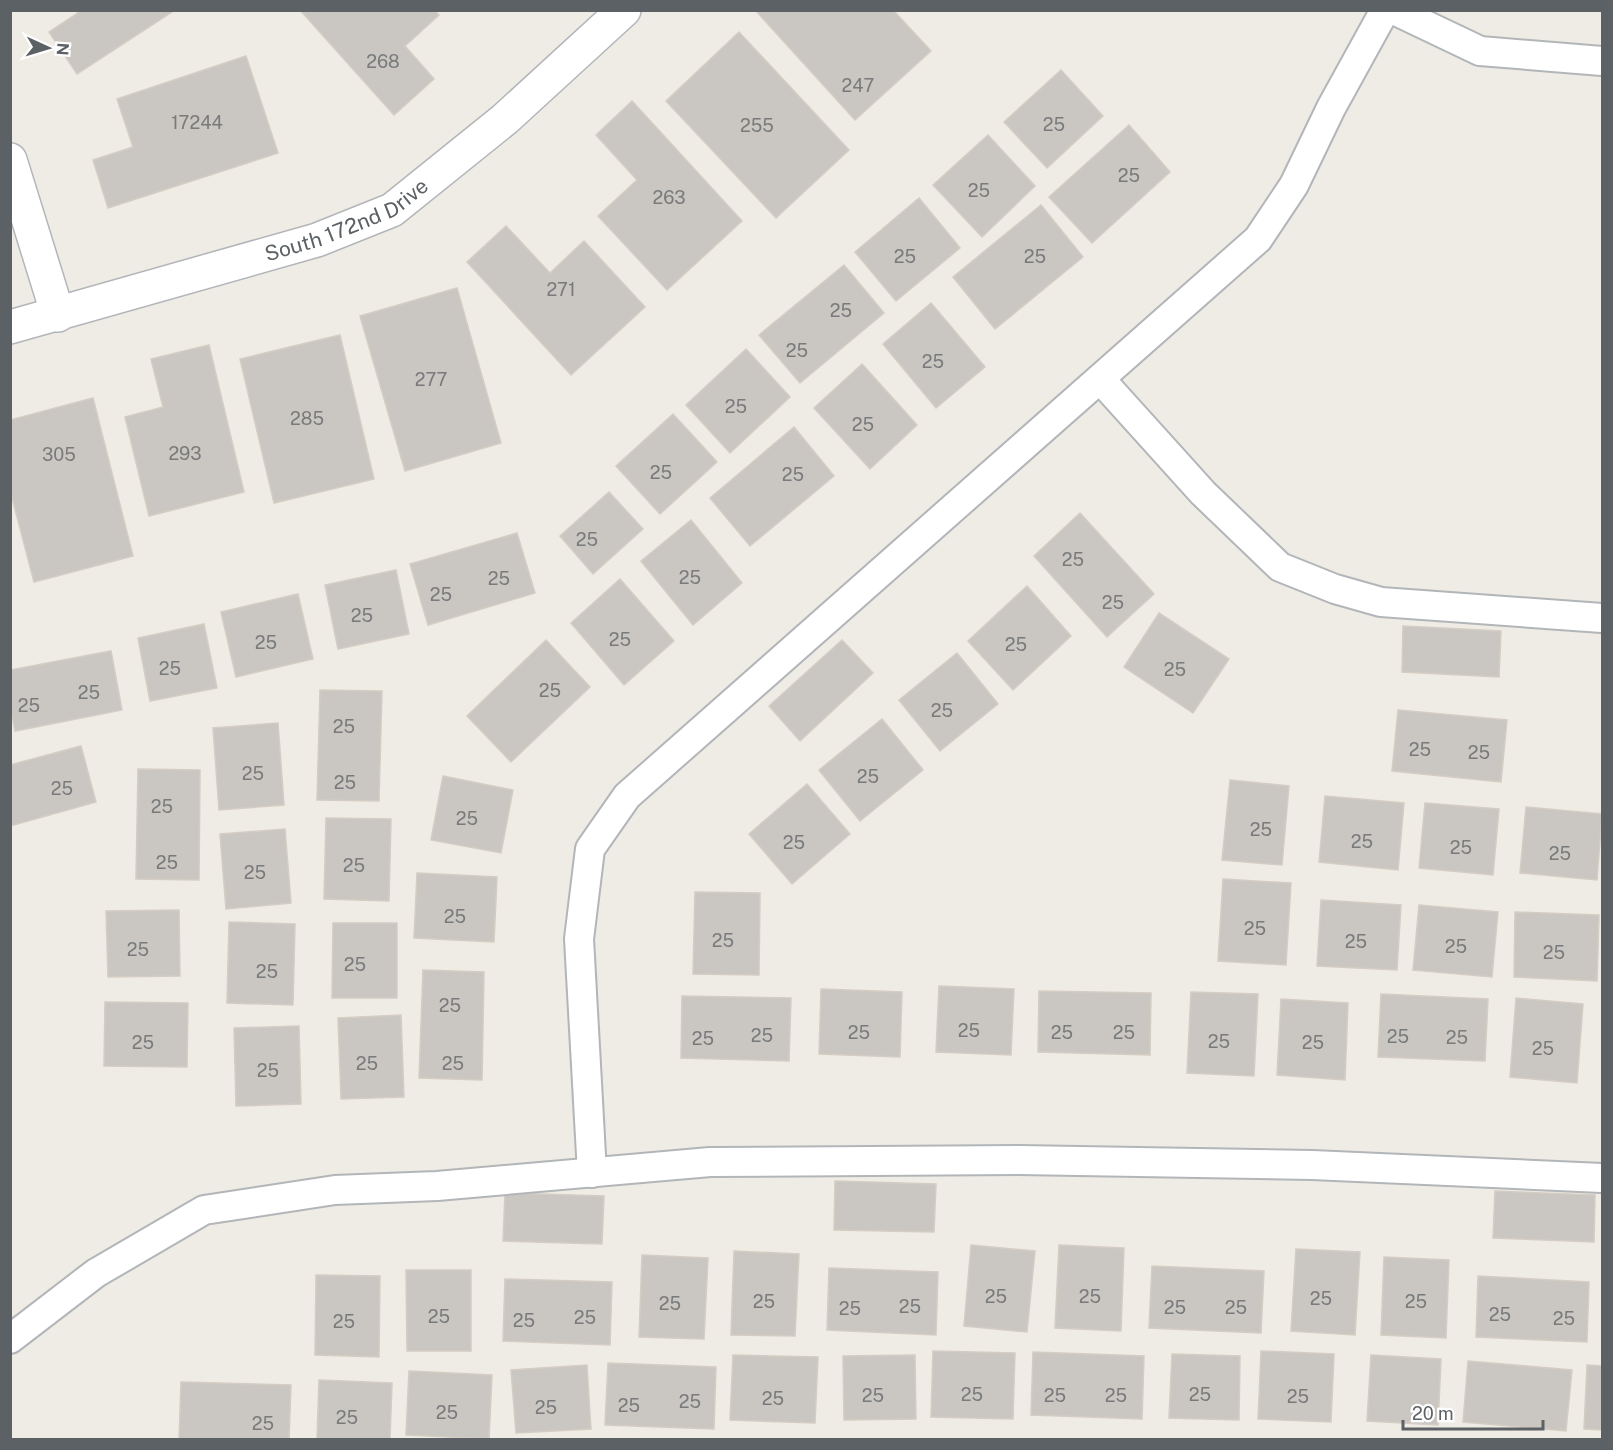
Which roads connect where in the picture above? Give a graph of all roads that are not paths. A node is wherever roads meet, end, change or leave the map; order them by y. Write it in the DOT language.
graph roads {
  1 [pos="624,10"];
  2 [pos="1385,10"];
  3 [pos="1394,10"];
  4 [pos="1602,61"];
  5 [pos="10,160"];
  6 [pos="58,315"];
  7 [pos="10,327"];
  8 [pos="1101,380"];
  9 [pos="1602,618"];
  10 [pos="592,1173"];
  11 [pos="1602,1178"];
  12 [pos="10,1339"];
  1 -- 6 [label="street, South 172nd Drive"];
  2 -- 8 [label="lane"];
  3 -- 4 [label="lane"];
  5 -- 6 [label="street"];
  6 -- 7 [label="street, South 172nd Drive"];
  8 -- 9 [label="lane"];
  8 -- 10 [label="lane"];
  10 -- 11 [label="lane"];
  10 -- 12 [label="lane"];
}
